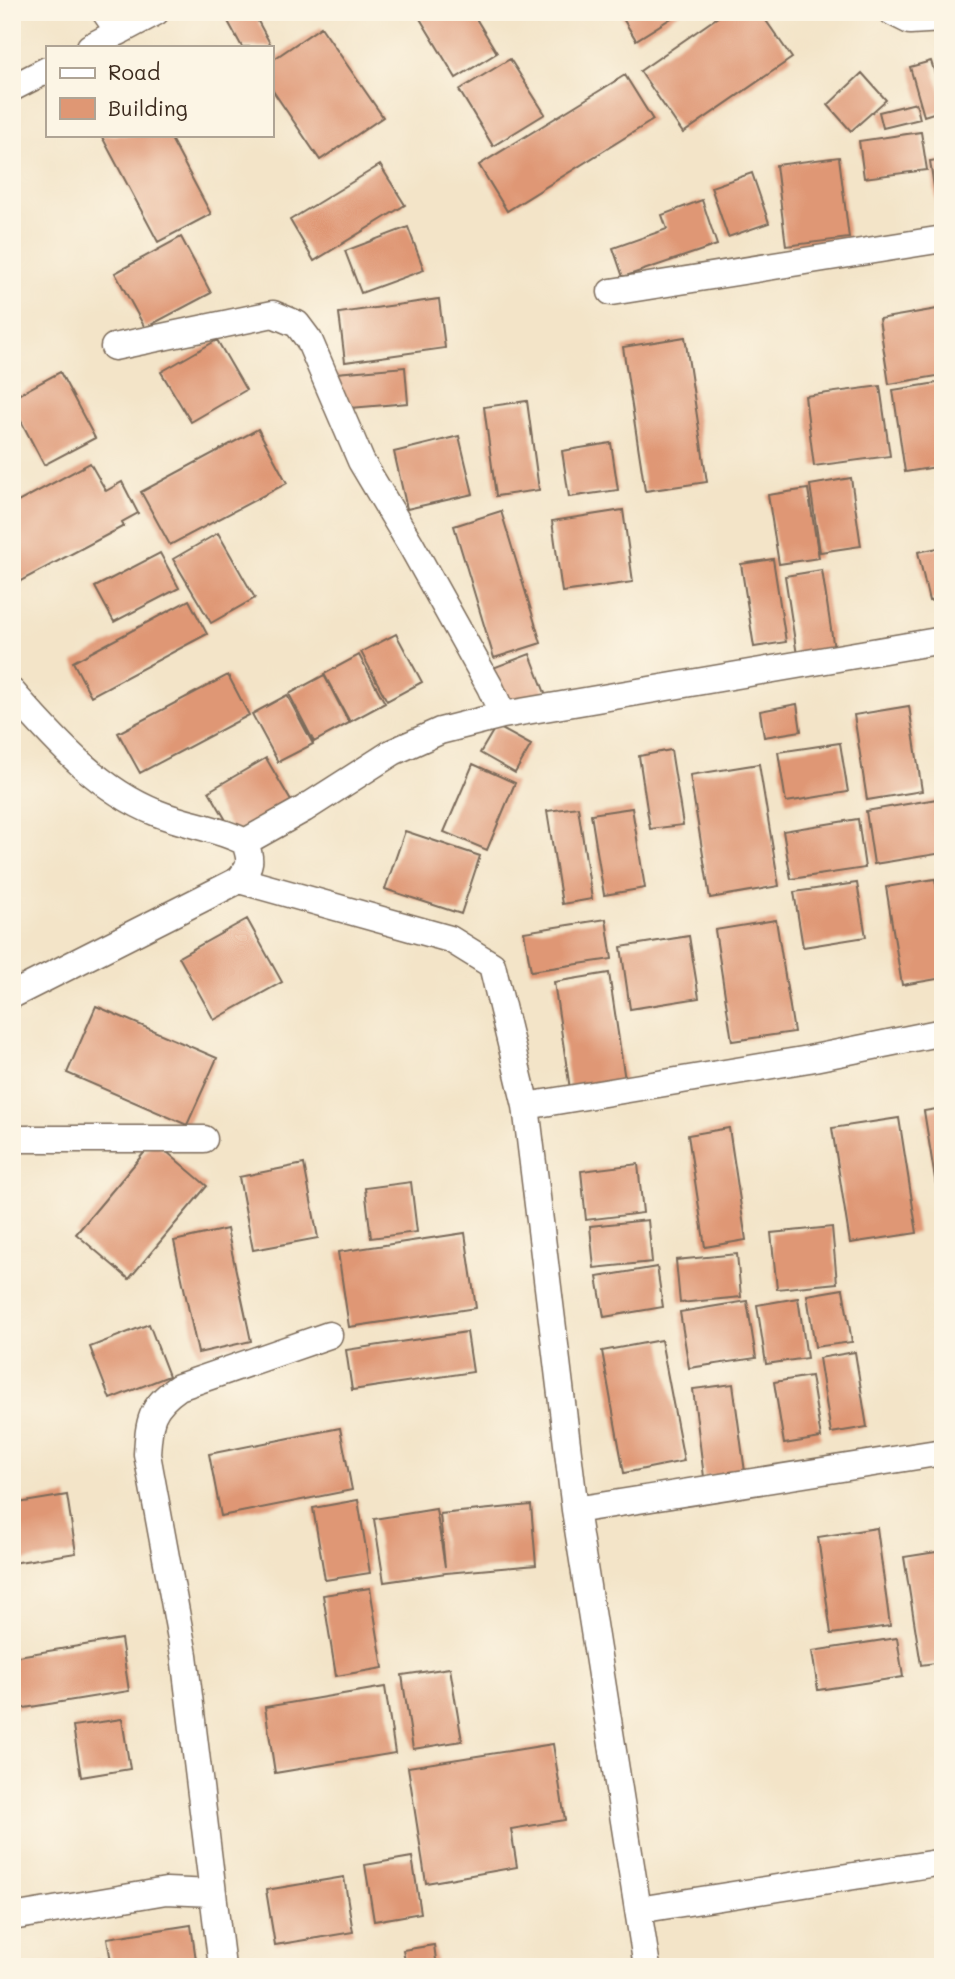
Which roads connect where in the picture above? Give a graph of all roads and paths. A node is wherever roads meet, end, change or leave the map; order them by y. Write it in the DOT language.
graph roads {
  1 [pos="156,12"];
  2 [pos="892,12"];
  3 [pos="112,22"];
  4 [pos="942,23"];
  5 [pos="91,46"];
  6 [pos="46,70"];
  7 [pos="12,88"];
  8 [pos="943,239"];
  9 [pos="611,292"];
  10 [pos="114,347"];
  11 [pos="943,640"];
  12 [pos="12,692"];
  13 [pos="503,715"];
  14 [pos="245,842"];
  15 [pos="239,880"];
  16 [pos="12,995"];
  17 [pos="943,1032"];
  18 [pos="526,1106"];
  19 [pos="12,1139"];
  20 [pos="204,1139"];
  21 [pos="329,1335"];
  22 [pos="943,1452"];
  23 [pos="575,1510"];
  24 [pos="943,1862"];
  25 [pos="213,1893"];
  26 [pos="638,1910"];
  27 [pos="12,1917"];
  28 [pos="222,1967"];
  29 [pos="647,1967"];
  1 -- 3 [label="street"];
  2 -- 4 [label="street"];
  3 -- 5 [label="street"];
  6 -- 7 [label="street"];
  8 -- 9 [label="street"];
  10 -- 13 [label="street"];
  11 -- 13 [label="street"];
  12 -- 14 [label="street"];
  13 -- 14 [label="street"];
  14 -- 15 [label="street"];
  15 -- 16 [label="street"];
  15 -- 18 [label="street"];
  17 -- 18 [label="street"];
  18 -- 23 [label="street"];
  19 -- 20 [label="street"];
  21 -- 25 [label="street"];
  22 -- 23 [label="street"];
  23 -- 26 [label="street"];
  24 -- 26 [label="street"];
  25 -- 27 [label="street"];
  25 -- 28 [label="street"];
  26 -- 29 [label="street"];
}
